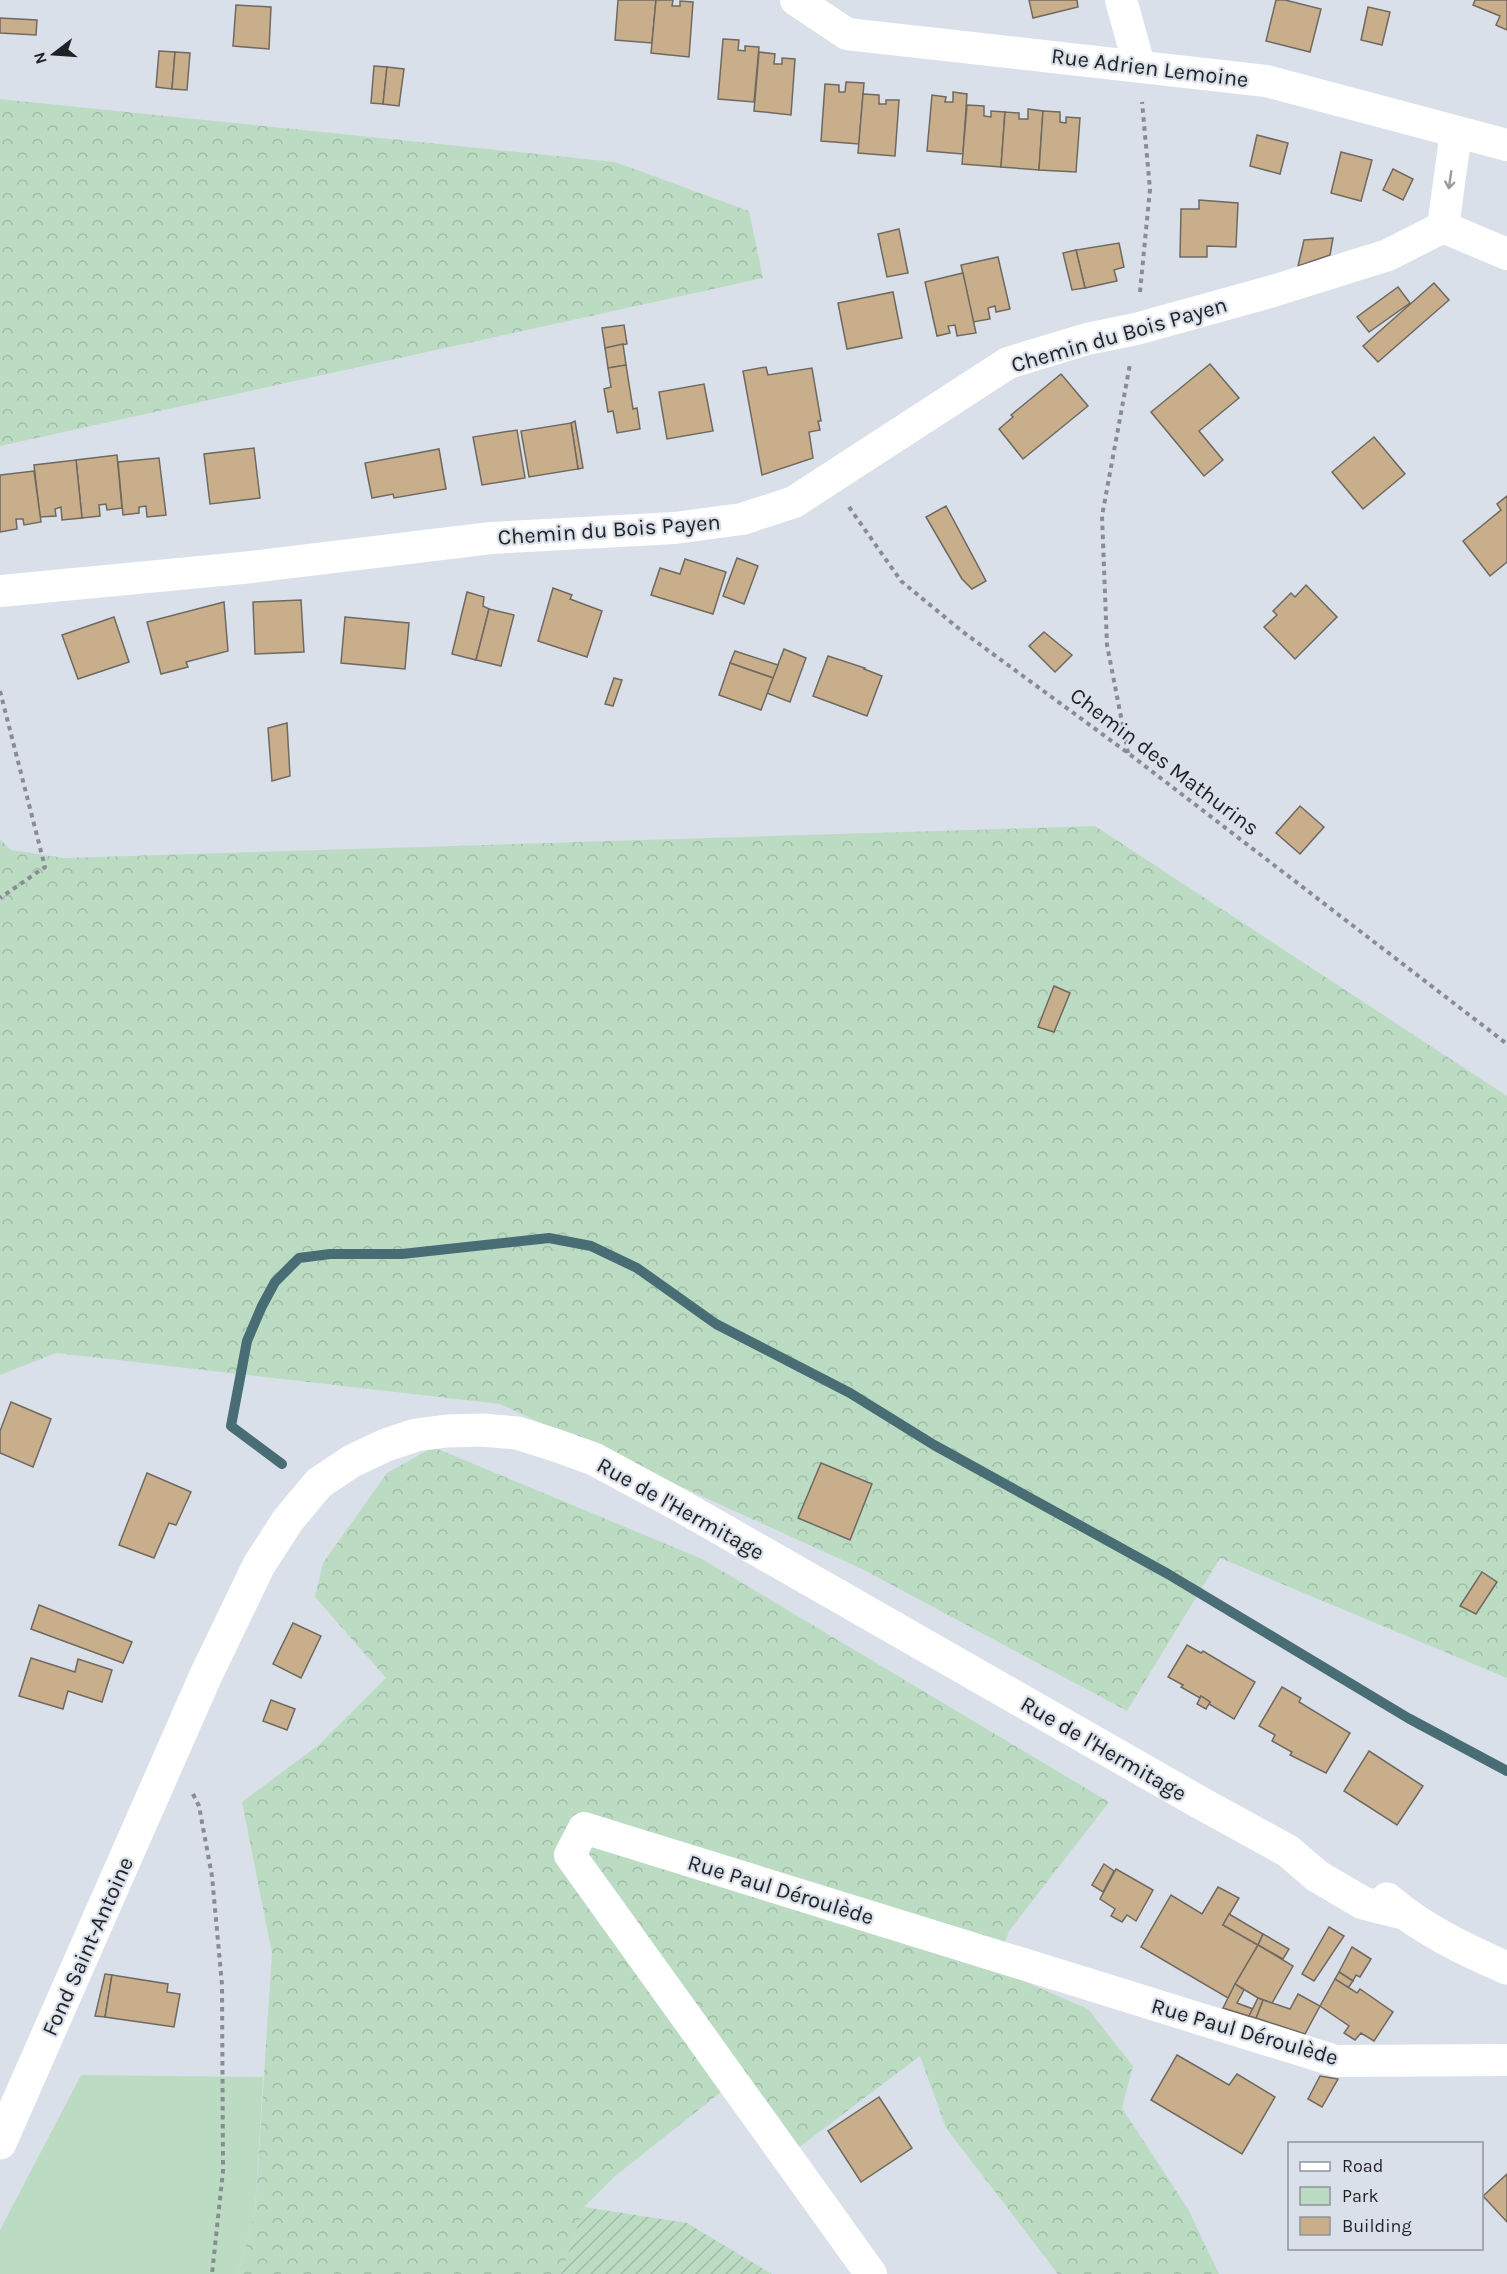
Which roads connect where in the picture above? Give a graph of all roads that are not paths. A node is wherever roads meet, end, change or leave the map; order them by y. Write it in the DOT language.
graph roads {
  1 [pos="796,0"];
  2 [pos="1121,0"];
  3 [pos="1139,65"];
  4 [pos="1456,132"];
  5 [pos="1507,146"];
  6 [pos="1443,227"];
  7 [pos="1507,254"];
  8 [pos="0,591"];
  9 [pos="173,1749"];
  10 [pos="1473,1954"];
  11 [pos="1507,1968"];
  12 [pos="1507,1986"];
  13 [pos="1507,2060"];
  14 [pos="0,2143"];
  15 [pos="871,2274"];
  1 -- 3 [label="street, Rue Adrien Lemoine"];
  2 -- 3 [label="street"];
  3 -- 4 [label="street, Rue Adrien Lemoine"];
  4 -- 5 [label="street, Rue Adrien Lemoine"];
  4 -- 6 [label="street, one-way"];
  6 -- 7 [label="street"];
  6 -- 8 [label="street, Chemin du Bois Payen"];
  9 -- 10 [label="main road, Rue de l'Hermitage"];
  9 -- 14 [label="main road, Fond Saint-Antoine"];
  10 -- 11 [label="main road, Rue de l'Hermitage"];
  10 -- 12 [label="main road, Rue de l'Hermitage"];
  13 -- 15 [label="street, Rue Paul Déroulède"];
}
